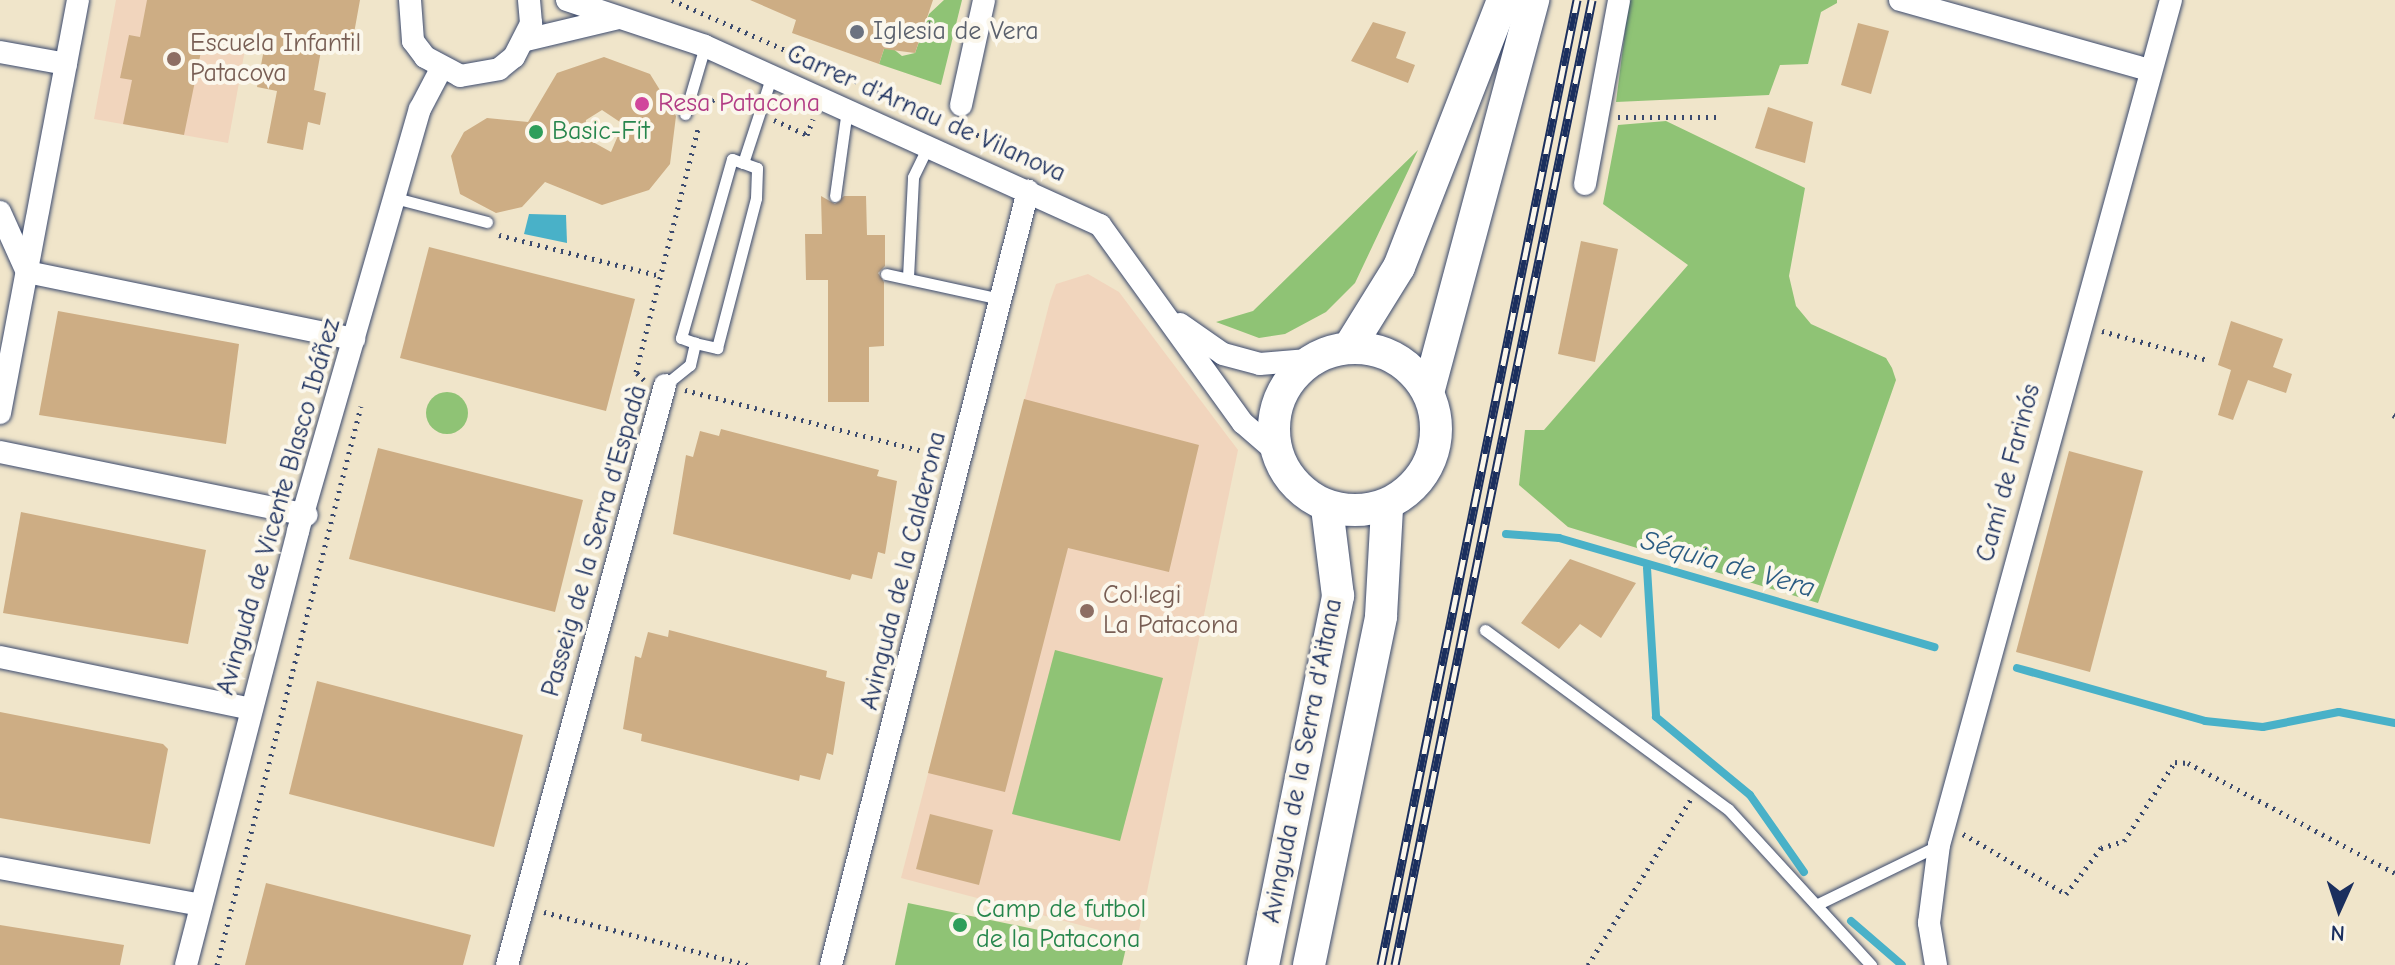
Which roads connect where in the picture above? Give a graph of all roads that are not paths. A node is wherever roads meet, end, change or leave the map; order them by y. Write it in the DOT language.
graph roads {
  1 [pos="78,0"];
  2 [pos="410,0"];
  3 [pos="529,0"];
  4 [pos="567,0"];
  5 [pos="984,0"];
  6 [pos="1481,0"];
  7 [pos="1503,0"];
  8 [pos="1533,0"];
  9 [pos="1619,0"];
  10 [pos="1900,0"];
  11 [pos="2171,0"];
  12 [pos="622,17"];
  13 [pos="1490,37"];
  14 [pos="526,40"];
  15 [pos="705,46"];
  16 [pos="0,52"];
  17 [pos="66,64"];
  18 [pos="441,69"];
  19 [pos="2149,70"];
  20 [pos="772,75"];
  21 [pos="961,105"];
  22 [pos="847,110"];
  23 [pos="685,114"];
  24 [pos="928,146"];
  25 [pos="743,163"];
  26 [pos="1585,184"];
  27 [pos="1028,191"];
  28 [pos="835,196"];
  29 [pos="395,198"];
  30 [pos="0,212"];
  31 [pos="486,227"];
  32 [pos="27,272"];
  33 [pos="886,274"];
  34 [pos="908,277"];
  35 [pos="1001,299"];
  36 [pos="1167,315"];
  37 [pos="354,339"];
  38 [pos="695,343"];
  39 [pos="1350,346"];
  40 [pos="1308,360"];
  41 [pos="665,385"];
  42 [pos="1429,389"];
  43 [pos="0,413"];
  44 [pos="0,452"];
  45 [pos="1279,454"];
  46 [pos="1327,508"];
  47 [pos="1387,508"];
  48 [pos="307,515"];
  49 [pos="1485,630"];
  50 [pos="0,657"];
  51 [pos="252,709"];
  52 [pos="1942,834"];
  53 [pos="0,868"];
  54 [pos="1818,904"];
  55 [pos="201,905"];
  56 [pos="186,965"];
  57 [pos="507,965"];
  58 [pos="831,965"];
  59 [pos="1263,965"];
  60 [pos="1309,965"];
  61 [pos="1871,965"];
  62 [pos="1936,965"];
  1 -- 17 [label="street"];
  2 -- 18 [label="street"];
  3 -- 14 [label="street"];
  4 -- 12 [label="street, Carrer d'Arnau de Vilanova"];
  5 -- 21 [label="street"];
  6 -- 13 [label="street"];
  7 -- 13 [label="main road"];
  8 -- 42 [label="main road"];
  9 -- 26 [label="street"];
  10 -- 19 [label="street"];
  11 -- 19 [label="street, Camí de Farinós"];
  12 -- 14 [label="street"];
  12 -- 15 [label="street, Carrer d'Arnau de Vilanova"];
  13 -- 39 [label="main road"];
  14 -- 18 [label="street"];
  15 -- 20 [label="street, Carrer d'Arnau de Vilanova"];
  15 -- 23 [label="lane"];
  16 -- 17 [label="street"];
  17 -- 32 [label="street"];
  18 -- 29 [label="street, Avinguda de Vicente Blasco Ibáñez"];
  19 -- 52 [label="street, Camí de Farinós"];
  20 -- 22 [label="street, Carrer d'Arnau de Vilanova"];
  20 -- 25 [label="lane"];
  22 -- 24 [label="street, Carrer d'Arnau de Vilanova"];
  22 -- 28 [label="lane"];
  24 -- 27 [label="street, Carrer d'Arnau de Vilanova"];
  24 -- 34 [label="lane"];
  25 -- 38 [label="lane"];
  25 -- 38 [label="lane"];
  27 -- 35 [label="street, Avinguda de la Calderona"];
  27 -- 36 [label="street, Carrer d'Arnau de Vilanova"];
  29 -- 31 [label="lane"];
  29 -- 37 [label="street, Avinguda de Vicente Blasco Ibáñez"];
  30 -- 32 [label="street"];
  32 -- 37 [label="street"];
  32 -- 43 [label="street"];
  33 -- 34 [label="lane"];
  34 -- 35 [label="lane"];
  35 -- 58 [label="street, Avinguda de la Calderona"];
  36 -- 40 [label="street, Carrer d'Arnau de Vilanova"];
  36 -- 45 [label="street, Carrer d'Arnau de Vilanova"];
  37 -- 48 [label="street, Avinguda de Vicente Blasco Ibáñez"];
  38 -- 41 [label="lane, Passeig de la Serra d'Espadà"];
  39 -- 40 [label="main road"];
  39 -- 42 [label="main road"];
  40 -- 45 [label="main road"];
  41 -- 57 [label="street, Passeig de la Serra d'Espadà"];
  42 -- 47 [label="main road"];
  44 -- 48 [label="street"];
  45 -- 46 [label="main road"];
  46 -- 47 [label="main road"];
  46 -- 59 [label="main road, Avinguda de la Serra d'Aitana"];
  47 -- 60 [label="main road, Avinguda de la Serra d'Aitana"];
  48 -- 51 [label="street, Avinguda de Vicente Blasco Ibáñez"];
  49 -- 54 [label="lane"];
  50 -- 51 [label="street"];
  51 -- 55 [label="street, Avinguda de Vicente Blasco Ibáñez"];
  52 -- 54 [label="lane"];
  52 -- 62 [label="street, Camí de Farinós"];
  53 -- 55 [label="street"];
  54 -- 61 [label="lane"];
  55 -- 56 [label="street, Avinguda de Vicente Blasco Ibáñez"];
}
